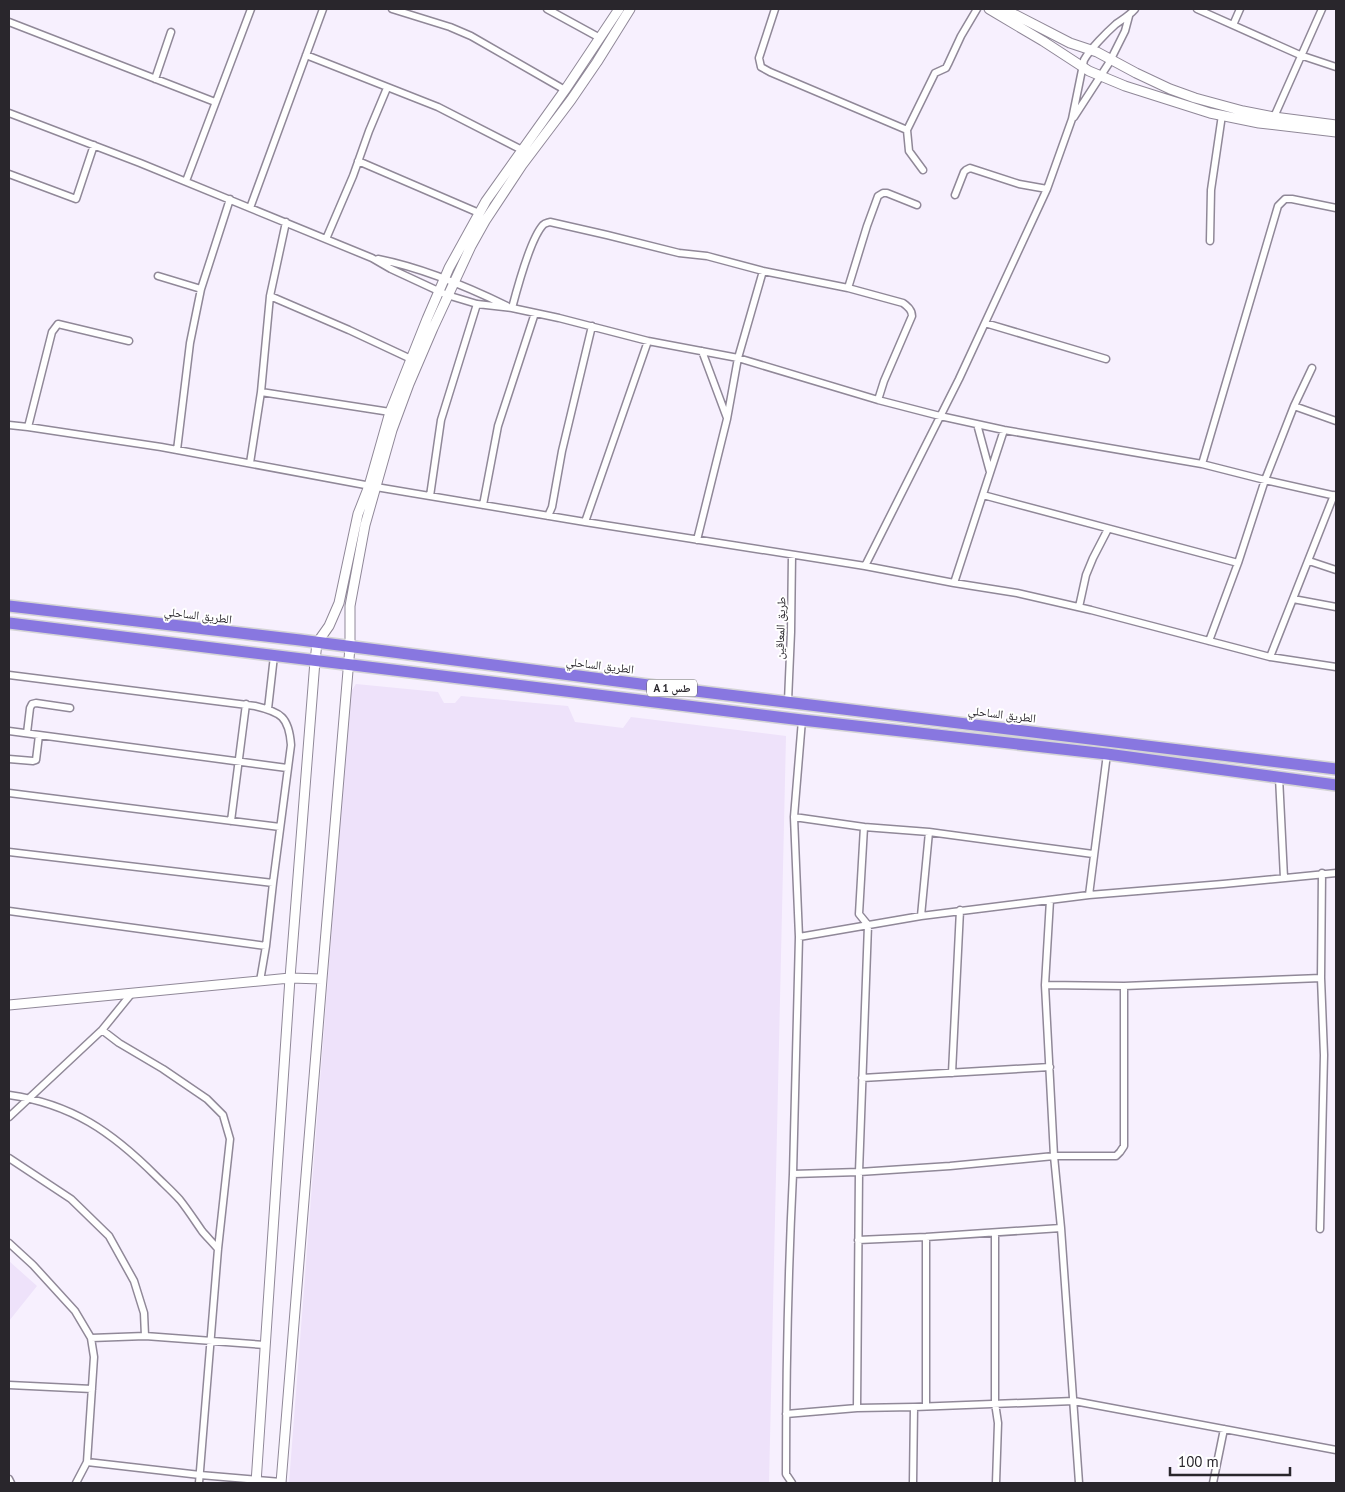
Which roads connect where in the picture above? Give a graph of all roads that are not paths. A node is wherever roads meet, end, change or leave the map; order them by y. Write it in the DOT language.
graph roads {
  1 [pos="251,9"];
  2 [pos="323,9"];
  3 [pos="392,9"];
  4 [pos="547,9"];
  5 [pos="619,9"];
  6 [pos="630,9"];
  7 [pos="775,9"];
  8 [pos="977,9"];
  9 [pos="989,9"];
  10 [pos="1135,9"];
  11 [pos="1197,9"];
  12 [pos="1240,9"];
  13 [pos="1322,9"];
  14 [pos="1007,10"];
  15 [pos="1129,16"];
  16 [pos="9,22"];
  17 [pos="1233,25"];
  18 [pos="171,32"];
  19 [pos="600,38"];
  20 [pos="1092,50"];
  21 [pos="306,55"];
  22 [pos="1300,55"];
  23 [pos="1110,60"];
  24 [pos="1082,66"];
  25 [pos="1336,68"];
  26 [pos="1100,76"];
  27 [pos="156,79"];
  28 [pos="387,88"];
  29 [pos="565,90"];
  30 [pos="215,102"];
  31 [pos="9,113"];
  32 [pos="1222,115"];
  33 [pos="1274,117"];
  34 [pos="1072,119"];
  35 [pos="1336,124"];
  36 [pos="907,130"];
  37 [pos="1336,132"];
  38 [pos="94,146"];
  39 [pos="522,150"];
  40 [pos="358,161"];
  41 [pos="923,170"];
  42 [pos="9,174"];
  43 [pos="186,181"];
  44 [pos="1047,190"];
  45 [pos="954,195"];
  46 [pos="230,199"];
  47 [pos="917,205"];
  48 [pos="250,208"];
  49 [pos="1336,208"];
  50 [pos="479,213"];
  51 [pos="286,222"];
  52 [pos="326,239"];
  53 [pos="1210,241"];
  54 [pos="372,258"];
  55 [pos="763,271"];
  56 [pos="158,276"];
  57 [pos="444,278"];
  58 [pos="453,282"];
  59 [pos="848,288"];
  60 [pos="201,290"];
  61 [pos="443,293"];
  62 [pos="270,296"];
  63 [pos="478,304"];
  64 [pos="510,307"];
  65 [pos="535,313"];
  66 [pos="985,323"];
  67 [pos="592,326"];
  68 [pos="129,341"];
  69 [pos="648,341"];
  70 [pos="702,351"];
  71 [pos="738,358"];
  72 [pos="411,359"];
  73 [pos="1106,359"];
  74 [pos="1312,368"];
  75 [pos="261,392"];
  76 [pos="878,400"];
  77 [pos="1294,406"];
  78 [pos="390,412"];
  79 [pos="940,416"];
  80 [pos="727,419"];
  81 [pos="1336,421"];
  82 [pos="977,424"];
  83 [pos="9,425"];
  84 [pos="28,427"];
  85 [pos="1004,430"];
  86 [pos="177,450"];
  87 [pos="250,463"];
  88 [pos="1202,464"];
  89 [pos="990,473"];
  90 [pos="1265,480"];
  91 [pos="372,486"];
  92 [pos="983,495"];
  93 [pos="1335,495"];
  94 [pos="430,496"];
  95 [pos="483,505"];
  96 [pos="548,516"];
  97 [pos="585,522"];
  98 [pos="1108,529"];
  99 [pos="697,540"];
  100 [pos="792,555"];
  101 [pos="1309,561"];
  102 [pos="1238,563"];
  103 [pos="865,566"];
  104 [pos="1336,570"];
  105 [pos="954,583"];
  106 [pos="1293,599"];
  107 [pos="9,606"];
  108 [pos="1079,607"];
  109 [pos="1336,607"];
  110 [pos="9,623"];
  111 [pos="1209,641"];
  112 [pos="317,643"];
  113 [pos="350,647"];
  114 [pos="274,656"];
  115 [pos="1270,657"];
  116 [pos="314,661"];
  117 [pos="348,665"];
  118 [pos="1336,667"];
  119 [pos="9,674"];
  120 [pos="788,701"];
  121 [pos="246,704"];
  122 [pos="70,708"];
  123 [pos="268,709"];
  124 [pos="802,720"];
  125 [pos="9,731"];
  126 [pos="27,733"];
  127 [pos="39,735"];
  128 [pos="1107,754"];
  129 [pos="9,759"];
  130 [pos="238,762"];
  131 [pos="287,768"];
  132 [pos="1336,769"];
  133 [pos="1279,777"];
  134 [pos="1336,785"];
  135 [pos="9,793"];
  136 [pos="794,817"];
  137 [pos="231,821"];
  138 [pos="280,827"];
  139 [pos="864,827"];
  140 [pos="929,832"];
  141 [pos="9,852"];
  142 [pos="1093,854"];
  143 [pos="1336,873"];
  144 [pos="1322,874"];
  145 [pos="1284,878"];
  146 [pos="273,883"];
  147 [pos="1089,894"];
  148 [pos="1050,900"];
  149 [pos="960,910"];
  150 [pos="9,911"];
  151 [pos="921,916"];
  152 [pos="868,925"];
  153 [pos="799,937"];
  154 [pos="266,946"];
  155 [pos="290,978"];
  156 [pos="322,978"];
  157 [pos="1321,978"];
  158 [pos="260,981"];
  159 [pos="1045,985"];
  160 [pos="1124,986"];
  161 [pos="132,993"];
  162 [pos="9,1005"];
  163 [pos="102,1030"];
  164 [pos="1050,1067"];
  165 [pos="952,1073"];
  166 [pos="862,1078"];
  167 [pos="9,1096"];
  168 [pos="28,1098"];
  169 [pos="9,1117"];
  170 [pos="1054,1156"];
  171 [pos="9,1158"];
  172 [pos="859,1172"];
  173 [pos="792,1174"];
  174 [pos="1061,1228"];
  175 [pos="1320,1229"];
  176 [pos="995,1233"];
  177 [pos="926,1237"];
  178 [pos="858,1240"];
  179 [pos="9,1243"];
  180 [pos="218,1248"];
  181 [pos="145,1336"];
  182 [pos="91,1338"];
  183 [pos="211,1342"];
  184 [pos="265,1345"];
  185 [pos="9,1385"];
  186 [pos="92,1389"];
  187 [pos="1074,1402"];
  188 [pos="995,1403"];
  189 [pos="926,1406"];
  190 [pos="914,1407"];
  191 [pos="857,1408"];
  192 [pos="786,1414"];
  193 [pos="1224,1429"];
  194 [pos="1336,1450"];
  195 [pos="87,1462"];
  196 [pos="200,1475"];
  197 [pos="9,1479"];
  198 [pos="256,1481"];
  199 [pos="281,1482"];
  200 [pos="11,1483"];
  201 [pos="76,1483"];
  202 [pos="199,1483"];
  203 [pos="792,1483"];
  204 [pos="913,1483"];
  205 [pos="996,1483"];
  206 [pos="1080,1483"];
  207 [pos="1213,1483"];
  1 -- 30 [label="street"];
  2 -- 21 [label="street"];
  3 -- 29 [label="street"];
  4 -- 19 [label="street"];
  5 -- 19 [label="street"];
  6 -- 58 [label="street"];
  7 -- 36 [label="street"];
  8 -- 36 [label="street"];
  9 -- 24 [label="street"];
  10 -- 15 [label="street"];
  11 -- 17 [label="street"];
  12 -- 17 [label="street"];
  13 -- 22 [label="street"];
  14 -- 20 [label="street"];
  15 -- 20 [label="street"];
  15 -- 23 [label="street"];
  16 -- 27 [label="street"];
  17 -- 22 [label="street"];
  18 -- 27 [label="street"];
  19 -- 29 [label="street"];
  20 -- 23 [label="street"];
  20 -- 24 [label="street"];
  21 -- 28 [label="street"];
  21 -- 48 [label="street"];
  22 -- 25 [label="street"];
  22 -- 33 [label="street"];
  23 -- 26 [label="street"];
  23 -- 33 [label="street"];
  24 -- 26 [label="street"];
  24 -- 34 [label="street"];
  26 -- 32 [label="street"];
  26 -- 34 [label="street"];
  27 -- 30 [label="street"];
  28 -- 39 [label="street"];
  28 -- 40 [label="street"];
  29 -- 39 [label="street"];
  30 -- 43 [label="street"];
  31 -- 38 [label="street"];
  32 -- 37 [label="street"];
  32 -- 53 [label="street"];
  33 -- 35 [label="street"];
  34 -- 44 [label="street"];
  36 -- 41 [label="street"];
  38 -- 42 [label="street"];
  38 -- 43 [label="street"];
  39 -- 50 [label="street"];
  40 -- 50 [label="street"];
  40 -- 52 [label="street"];
  43 -- 46 [label="street"];
  44 -- 45 [label="street"];
  44 -- 66 [label="street"];
  46 -- 48 [label="street"];
  46 -- 60 [label="street"];
  47 -- 59 [label="street"];
  48 -- 51 [label="street"];
  49 -- 88 [label="street"];
  50 -- 57 [label="street"];
  51 -- 52 [label="street"];
  51 -- 62 [label="street"];
  52 -- 54 [label="street"];
  54 -- 57 [label="street"];
  54 -- 61 [label="street"];
  55 -- 59 [label="street"];
  55 -- 64 [label="street"];
  55 -- 71 [label="street"];
  56 -- 60 [label="street"];
  57 -- 58 [label="street"];
  57 -- 61 [label="street"];
  58 -- 61 [label="street"];
  58 -- 64 [label="street"];
  59 -- 76 [label="street"];
  60 -- 86 [label="street"];
  61 -- 63 [label="street"];
  61 -- 72 [label="street"];
  61 -- 91 [label="street"];
  62 -- 72 [label="street"];
  62 -- 75 [label="street"];
  63 -- 64 [label="street"];
  63 -- 94 [label="street"];
  64 -- 65 [label="street"];
  65 -- 67 [label="street"];
  65 -- 95 [label="street"];
  66 -- 73 [label="street"];
  66 -- 79 [label="street"];
  67 -- 69 [label="street"];
  67 -- 96 [label="street"];
  68 -- 84 [label="street"];
  69 -- 70 [label="street"];
  69 -- 97 [label="street"];
  70 -- 71 [label="street"];
  70 -- 80 [label="street"];
  71 -- 76 [label="street"];
  71 -- 80 [label="street"];
  72 -- 78 [label="street"];
  74 -- 77 [label="street"];
  75 -- 78 [label="street"];
  75 -- 87 [label="street"];
  76 -- 79 [label="street"];
  77 -- 81 [label="street"];
  77 -- 90 [label="street"];
  78 -- 91 [label="street"];
  79 -- 82 [label="street"];
  79 -- 103 [label="street"];
  80 -- 99 [label="street"];
  82 -- 85 [label="street"];
  82 -- 89 [label="street"];
  83 -- 84 [label="street"];
  84 -- 86 [label="street"];
  85 -- 88 [label="street"];
  85 -- 89 [label="street"];
  86 -- 87 [label="street"];
  87 -- 91 [label="street"];
  88 -- 90 [label="street"];
  89 -- 92 [label="street"];
  90 -- 93 [label="street"];
  90 -- 102 [label="street"];
  91 -- 94 [label="street"];
  91 -- 112 [label="street"];
  91 -- 113 [label="street"];
  92 -- 98 [label="street"];
  92 -- 105 [label="street"];
  93 -- 101 [label="street"];
  94 -- 95 [label="street"];
  95 -- 96 [label="street"];
  96 -- 97 [label="street"];
  97 -- 99 [label="street"];
  98 -- 102 [label="street"];
  98 -- 108 [label="street"];
  99 -- 100 [label="street"];
  100 -- 103 [label="street"];
  100 -- 120 [label="street, طريق المعاقين"];
  101 -- 104 [label="street"];
  101 -- 106 [label="street"];
  102 -- 111 [label="street"];
  103 -- 105 [label="street"];
  105 -- 108 [label="street"];
  106 -- 109 [label="street"];
  106 -- 115 [label="street"];
  107 -- 112 [label="highway, الطريق الساحلي / A 1 طس"];
  108 -- 111 [label="street"];
  110 -- 114 [label="highway, A 1 طس"];
  111 -- 115 [label="street"];
  112 -- 113 [label="highway, الطريق الساحلي / A 1 طس"];
  112 -- 116 [label="street"];
  113 -- 117 [label="street"];
  113 -- 120 [label="highway, الطريق الساحلي / A 1 طس"];
  114 -- 116 [label="highway, A 1 طس"];
  114 -- 123 [label="street"];
  115 -- 118 [label="street"];
  116 -- 117 [label="highway, A 1 طس"];
  116 -- 155 [label="street"];
  117 -- 124 [label="highway, A 1 طس"];
  117 -- 156 [label="street"];
  119 -- 121 [label="street"];
  120 -- 132 [label="highway, الطريق الساحلي / A 1 طس"];
  121 -- 123 [label="street"];
  121 -- 130 [label="street"];
  122 -- 126 [label="street"];
  123 -- 131 [label="street"];
  124 -- 128 [label="highway, A 1 طس"];
  124 -- 136 [label="street"];
  125 -- 126 [label="street"];
  126 -- 127 [label="street"];
  127 -- 129 [label="street"];
  127 -- 130 [label="street"];
  128 -- 133 [label="highway, A 1 طس"];
  128 -- 142 [label="street"];
  130 -- 131 [label="street"];
  130 -- 137 [label="street"];
  131 -- 138 [label="street"];
  133 -- 134 [label="highway, A 1 طس"];
  133 -- 145 [label="street"];
  135 -- 137 [label="street"];
  136 -- 139 [label="street"];
  136 -- 153 [label="street"];
  137 -- 138 [label="street"];
  138 -- 146 [label="street"];
  139 -- 140 [label="street"];
  139 -- 152 [label="street"];
  140 -- 142 [label="street"];
  140 -- 151 [label="street"];
  141 -- 146 [label="street"];
  142 -- 147 [label="street"];
  143 -- 144 [label="street"];
  144 -- 145 [label="street"];
  144 -- 157 [label="street"];
  145 -- 147 [label="street"];
  146 -- 154 [label="street"];
  147 -- 148 [label="street"];
  148 -- 149 [label="street"];
  148 -- 159 [label="street"];
  149 -- 151 [label="street"];
  149 -- 165 [label="street"];
  150 -- 154 [label="street"];
  151 -- 152 [label="street"];
  152 -- 153 [label="street"];
  152 -- 166 [label="street"];
  153 -- 173 [label="street"];
  154 -- 158 [label="street"];
  155 -- 156 [label="street"];
  155 -- 158 [label="street"];
  155 -- 184 [label="street"];
  156 -- 199 [label="street"];
  157 -- 160 [label="street"];
  157 -- 175 [label="street"];
  158 -- 161 [label="street"];
  159 -- 160 [label="street"];
  159 -- 164 [label="street"];
  160 -- 170 [label="street"];
  161 -- 162 [label="street"];
  161 -- 163 [label="street"];
  163 -- 168 [label="street"];
  163 -- 180 [label="street"];
  164 -- 165 [label="street"];
  164 -- 170 [label="street"];
  165 -- 166 [label="street"];
  166 -- 172 [label="street"];
  167 -- 168 [label="street"];
  168 -- 169 [label="street"];
  168 -- 180 [label="street"];
  170 -- 172 [label="street"];
  170 -- 174 [label="street"];
  171 -- 181 [label="street"];
  172 -- 173 [label="street"];
  172 -- 178 [label="street"];
  173 -- 192 [label="street"];
  174 -- 176 [label="street"];
  174 -- 187 [label="street"];
  176 -- 177 [label="street"];
  176 -- 188 [label="street"];
  177 -- 178 [label="street"];
  177 -- 189 [label="street"];
  178 -- 191 [label="street"];
  179 -- 182 [label="street"];
  180 -- 183 [label="street"];
  181 -- 182 [label="street"];
  181 -- 183 [label="street"];
  182 -- 186 [label="street"];
  183 -- 184 [label="street"];
  183 -- 196 [label="street"];
  184 -- 198 [label="street"];
  185 -- 186 [label="street"];
  186 -- 195 [label="street"];
  187 -- 188 [label="street"];
  187 -- 193 [label="street"];
  187 -- 206 [label="street"];
  188 -- 189 [label="street"];
  188 -- 205 [label="street"];
  189 -- 190 [label="street"];
  190 -- 191 [label="street"];
  190 -- 204 [label="street"];
  191 -- 192 [label="street"];
  192 -- 203 [label="street"];
  193 -- 194 [label="street"];
  193 -- 207 [label="street"];
  195 -- 196 [label="street"];
  195 -- 201 [label="street"];
  196 -- 198 [label="street"];
  196 -- 202 [label="street"];
  197 -- 200 [label="street"];
  198 -- 199 [label="street"];
}
